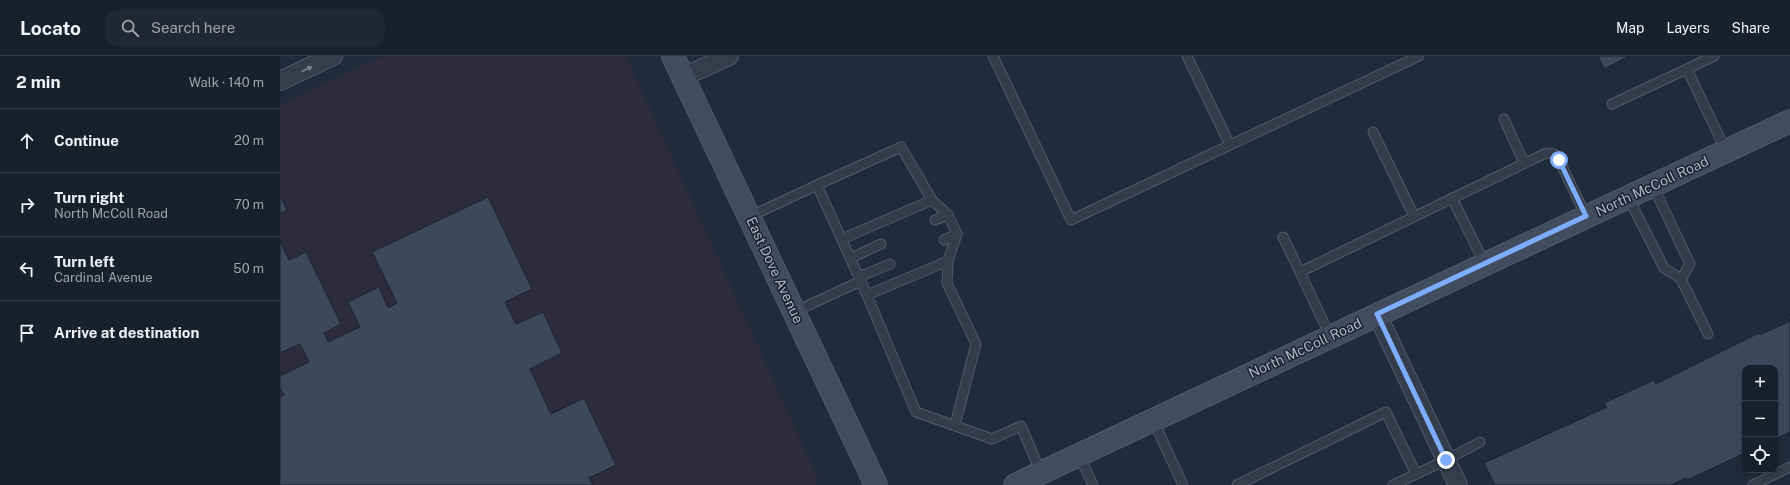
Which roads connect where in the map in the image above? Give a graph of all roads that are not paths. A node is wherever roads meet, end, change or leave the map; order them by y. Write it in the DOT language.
graph roads {
  1 [pos="333,56"];
  2 [pos="673,56"];
  3 [pos="729,56"];
  4 [pos="993,56"];
  5 [pos="1188,56"];
  6 [pos="1419,56"];
  7 [pos="1714,56"];
  8 [pos="1687,69"];
  9 [pos="683,78"];
  10 [pos="280,81"];
  11 [pos="1612,104"];
  12 [pos="1504,120"];
  13 [pos="1790,121"];
  14 [pos="1374,132"];
  15 [pos="1230,145"];
  16 [pos="1726,151"];
  17 [pos="1524,163"];
  18 [pos="817,186"];
  19 [pos="1653,186"];
  20 [pos="1628,197"];
  21 [pos="1452,198"];
  22 [pos="932,200"];
  23 [pos="948,215"];
  24 [pos="1414,216"];
  25 [pos="1586,216"];
  26 [pos="749,217"];
  27 [pos="935,220"];
  28 [pos="957,234"];
  29 [pos="1283,237"];
  30 [pos="842,239"];
  31 [pos="944,240"];
  32 [pos="881,244"];
  33 [pos="851,258"];
  34 [pos="948,261"];
  35 [pos="890,264"];
  36 [pos="1485,264"];
  37 [pos="1300,272"];
  38 [pos="860,279"];
  39 [pos="1681,279"];
  40 [pos="867,295"];
  41 [pos="794,312"];
  42 [pos="1377,314"];
  43 [pos="1708,334"];
  44 [pos="1330,336"];
  45 [pos="1153,420"];
  46 [pos="955,425"];
  47 [pos="1480,442"];
  48 [pos="1080,455"];
  49 [pos="1446,460"];
  50 [pos="1790,467"];
  51 [pos="1041,473"];
  52 [pos="1416,474"];
  53 [pos="876,485"];
  54 [pos="1015,485"];
  55 [pos="1093,485"];
  56 [pos="1183,485"];
  57 [pos="1237,485"];
  58 [pos="1393,485"];
  59 [pos="1458,485"];
  60 [pos="1753,485"];
  10 -- 1 [label="street, one-way"];
  2 -- 9 [label="main road, East Dove Avenue"];
  3 -- 9 [label="street"];
  4 -- 15 [label="lane"];
  5 -- 15 [label="lane"];
  6 -- 15 [label="lane"];
  7 -- 8 [label="lane"];
  8 -- 11 [label="lane"];
  8 -- 16 [label="lane"];
  9 -- 26 [label="main road, East Dove Avenue"];
  12 -- 17 [label="lane"];
  13 -- 16 [label="main road, North McColl Road"];
  14 -- 24 [label="lane"];
  16 -- 19 [label="main road, North McColl Road"];
  17 -- 21 [label="lane"];
  17 -- 25 [label="lane"];
  18 -- 22 [label="lane"];
  18 -- 26 [label="lane"];
  18 -- 30 [label="lane"];
  19 -- 20 [label="main road, North McColl Road"];
  19 -- 39 [label="lane"];
  20 -- 25 [label="main road, North McColl Road"];
  20 -- 39 [label="lane"];
  21 -- 24 [label="lane"];
  21 -- 36 [label="lane"];
  22 -- 23 [label="lane"];
  22 -- 30 [label="lane"];
  23 -- 27 [label="lane"];
  23 -- 28 [label="lane"];
  24 -- 37 [label="lane"];
  25 -- 36 [label="main road, North McColl Road"];
  26 -- 41 [label="main road, East Dove Avenue"];
  28 -- 31 [label="lane"];
  28 -- 34 [label="lane"];
  29 -- 37 [label="lane"];
  30 -- 33 [label="lane"];
  32 -- 33 [label="lane"];
  33 -- 38 [label="lane"];
  34 -- 40 [label="lane"];
  34 -- 46 [label="lane"];
  35 -- 38 [label="lane"];
  36 -- 42 [label="main road, North McColl Road"];
  37 -- 44 [label="lane"];
  38 -- 40 [label="lane"];
  38 -- 41 [label="lane"];
  39 -- 43 [label="lane"];
  40 -- 46 [label="lane"];
  41 -- 53 [label="main road, East Dove Avenue"];
  42 -- 44 [label="main road, North McColl Road"];
  42 -- 49 [label="street"];
  44 -- 45 [label="main road, North McColl Road"];
  45 -- 48 [label="main road, North McColl Road"];
  45 -- 56 [label="lane"];
  46 -- 51 [label="lane"];
  47 -- 49 [label="lane"];
  48 -- 51 [label="main road, North McColl Road"];
  48 -- 55 [label="lane"];
  49 -- 52 [label="lane"];
  49 -- 59 [label="street"];
  50 -- 60 [label="lane"];
  51 -- 54 [label="main road, North McColl Road"];
  52 -- 57 [label="lane"];
  52 -- 58 [label="lane"];
}
